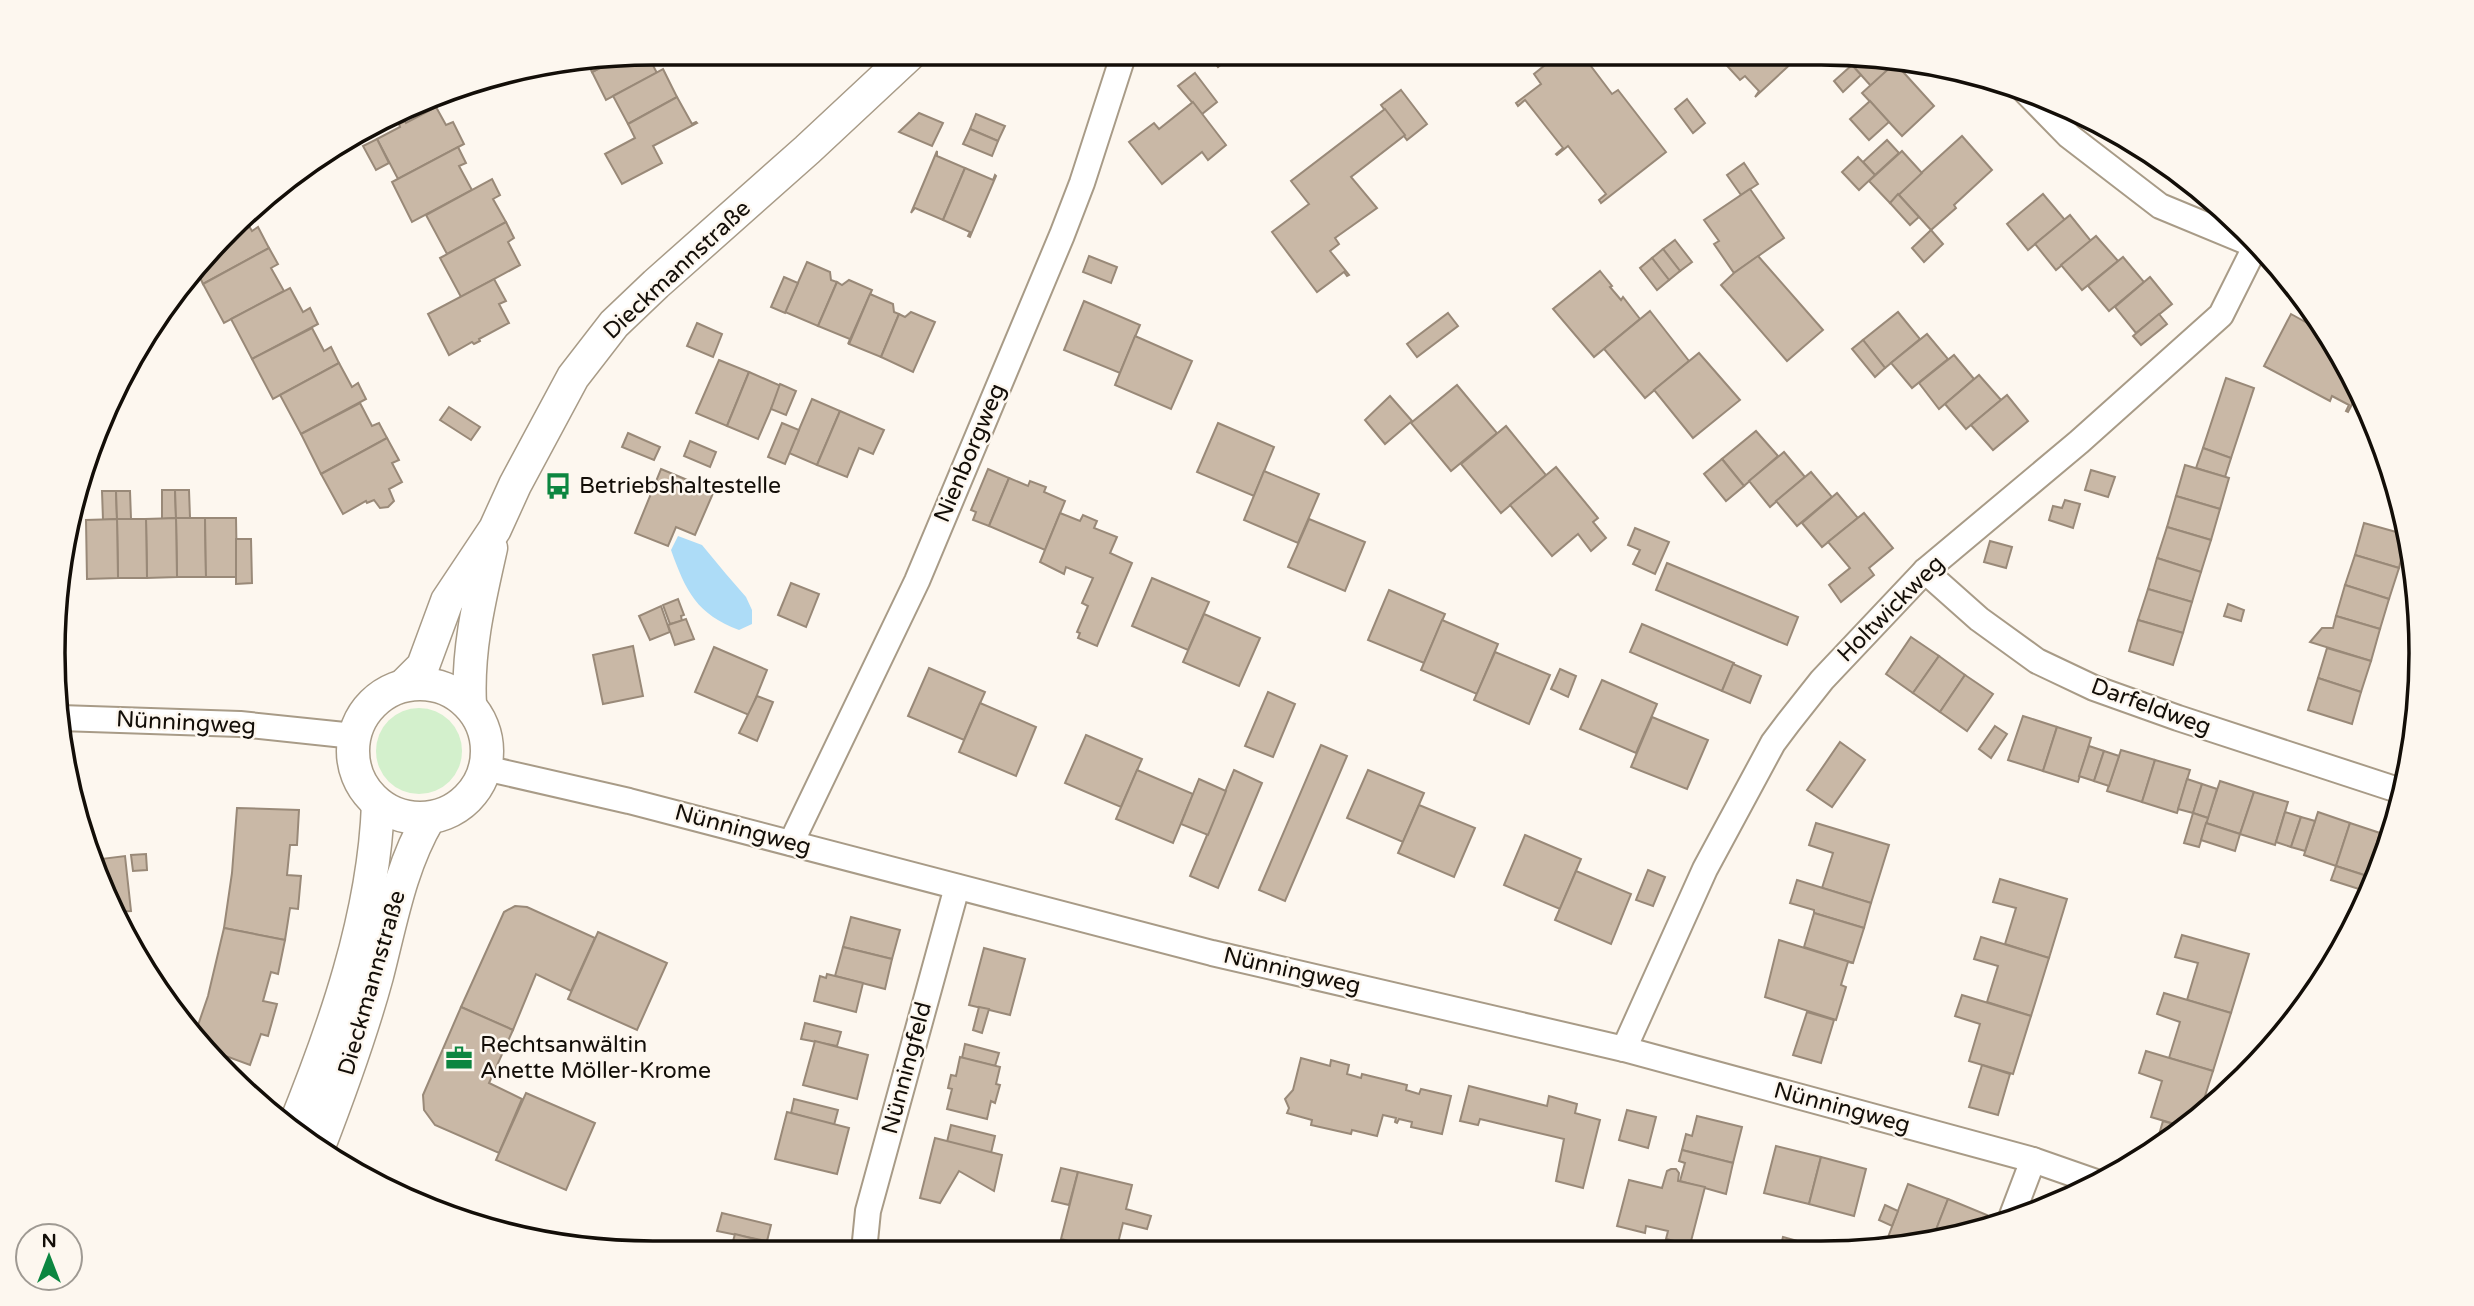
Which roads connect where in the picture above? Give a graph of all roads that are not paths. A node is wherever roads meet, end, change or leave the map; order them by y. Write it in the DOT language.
graph roads {
  1 [pos="898,65"];
  2 [pos="1120,65"];
  3 [pos="2042,108"];
  4 [pos="2239,239"];
  5 [pos="2255,257"];
  6 [pos="495,529"];
  7 [pos="1925,571"];
  8 [pos="404,685"];
  9 [pos="470,705"];
  10 [pos="69,718"];
  11 [pos="354,736"];
  12 [pos="485,768"];
  13 [pos="2393,788"];
  14 [pos="378,804"];
  15 [pos="429,818"];
  16 [pos="790,843"];
  17 [pos="957,887"];
  18 [pos="1624,1049"];
  19 [pos="296,1121"];
  20 [pos="322,1139"];
  21 [pos="2033,1160"];
  22 [pos="2086,1178"];
  23 [pos="2015,1208"];
  24 [pos="865,1241"];
  1 -- 6 [label="street, Dieckmannstraße"];
  2 -- 16 [label="street, Nienborgweg"];
  3 -- 4 [label="street"];
  5 -- 7 [label="street, Holtwickweg"];
  6 -- 8 [label="street, Dieckmannstraße"];
  6 -- 9 [label="street, Dieckmannstraße"];
  7 -- 13 [label="street, Darfeldweg"];
  7 -- 18 [label="street, Holtwickweg"];
  8 -- 9 [label="street"];
  8 -- 11 [label="street, Dieckmannstraße"];
  9 -- 12 [label="street, Dieckmannstraße"];
  10 -- 11 [label="street, Nünningweg"];
  11 -- 14 [label="street, Dieckmannstraße"];
  12 -- 15 [label="street, Dieckmannstraße"];
  12 -- 16 [label="street, Nünningweg"];
  14 -- 15 [label="street"];
  14 -- 19 [label="street, Dieckmannstraße"];
  15 -- 20 [label="street, Dieckmannstraße"];
  16 -- 17 [label="street, Nünningweg"];
  17 -- 18 [label="street, Nünningweg"];
  17 -- 24 [label="street, Nünningfeld"];
  18 -- 21 [label="street, Nünningweg"];
  21 -- 22 [label="street, Nünningweg"];
  21 -- 23 [label="street"];
}
